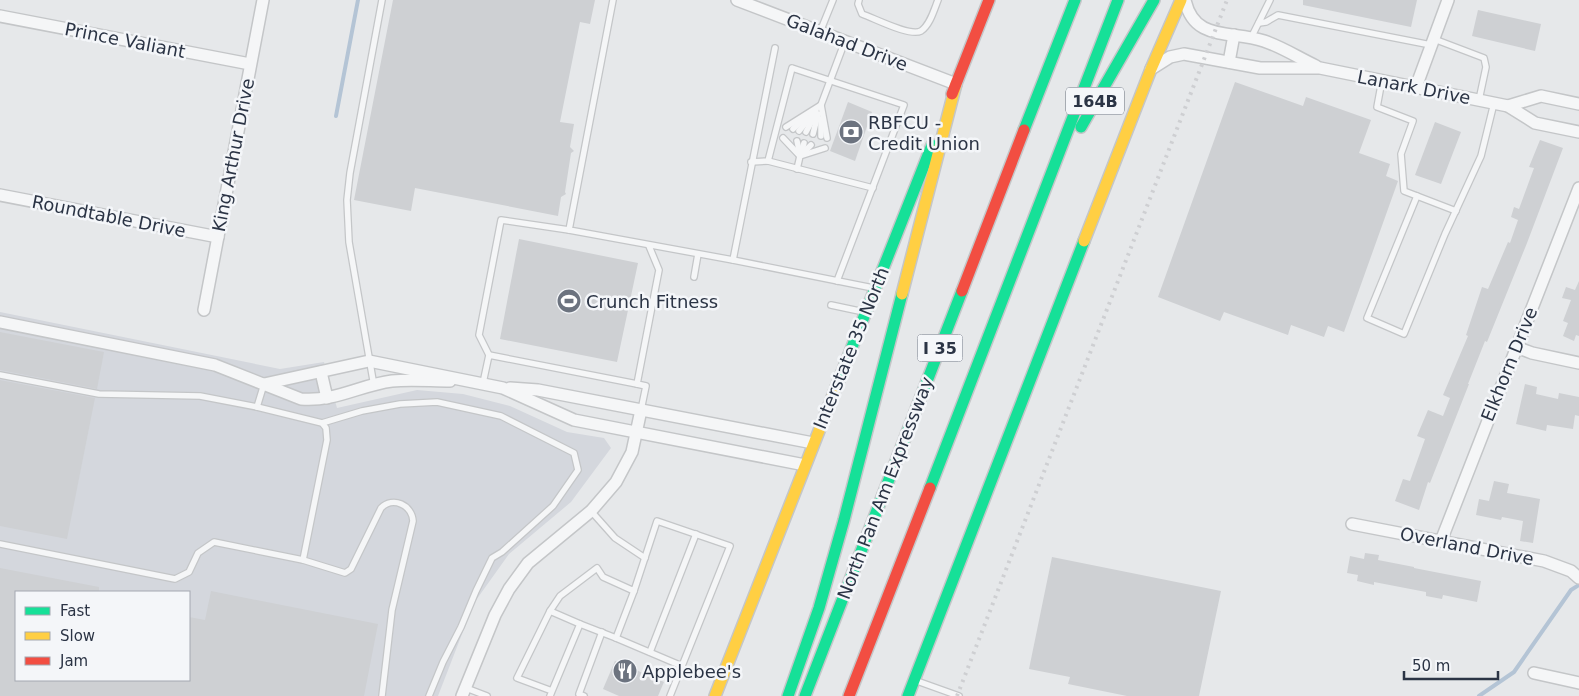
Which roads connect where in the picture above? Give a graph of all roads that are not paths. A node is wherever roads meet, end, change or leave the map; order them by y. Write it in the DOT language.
graph roads {
  1 [pos="263,0"];
  2 [pos="382,0"];
  3 [pos="613,0"];
  4 [pos="737,0"];
  5 [pos="832,0"];
  6 [pos="859,0"];
  7 [pos="938,0"];
  8 [pos="989,0"];
  9 [pos="1075,0"];
  10 [pos="1118,0"];
  11 [pos="1154,0"];
  12 [pos="1181,0"];
  13 [pos="1184,0"];
  14 [pos="1270,0"];
  15 [pos="1448,0"];
  16 [pos="0,16"];
  17 [pos="1258,23"];
  18 [pos="820,32"];
  19 [pos="1234,35"];
  20 [pos="1251,38"];
  21 [pos="845,41"];
  22 [pos="1432,42"];
  23 [pos="775,48"];
  24 [pos="1229,62"];
  25 [pos="250,64"];
  26 [pos="1320,68"];
  27 [pos="1151,69"];
  28 [pos="830,80"];
  29 [pos="1382,80"];
  30 [pos="956,84"];
  31 [pos="1416,87"];
  32 [pos="1479,100"];
  33 [pos="1494,103"];
  34 [pos="821,104"];
  35 [pos="1579,104"];
  36 [pos="1508,106"];
  37 [pos="786,127"];
  38 [pos="796,130"];
  39 [pos="806,132"];
  40 [pos="1579,132"];
  41 [pos="813,134"];
  42 [pos="824,137"];
  43 [pos="783,138"];
  44 [pos="811,145"];
  45 [pos="821,147"];
  46 [pos="800,156"];
  47 [pos="768,161"];
  48 [pos="751,162"];
  49 [pos="797,169"];
  50 [pos="873,188"];
  51 [pos="1579,188"];
  52 [pos="0,195"];
  53 [pos="1417,196"];
  54 [pos="1039,205"];
  55 [pos="1456,211"];
  56 [pos="568,230"];
  57 [pos="218,238"];
  58 [pos="649,246"];
  59 [pos="698,254"];
  60 [pos="733,260"];
  61 [pos="694,277"];
  62 [pos="837,281"];
  63 [pos="875,289"];
  64 [pos="831,305"];
  65 [pos="204,310"];
  66 [pos="866,312"];
  67 [pos="0,322"];
  68 [pos="1516,347"];
  69 [pos="489,354"];
  70 [pos="369,361"];
  71 [pos="1579,363"];
  72 [pos="322,372"];
  73 [pos="0,375"];
  74 [pos="480,382"];
  75 [pos="264,384"];
  76 [pos="637,384"];
  77 [pos="374,386"];
  78 [pos="503,388"];
  79 [pos="327,398"];
  80 [pos="257,407"];
  81 [pos="641,410"];
  82 [pos="322,423"];
  83 [pos="636,432"];
  84 [pos="813,443"];
  85 [pos="805,465"];
  86 [pos="591,511"];
  87 [pos="1352,524"];
  88 [pos="696,534"];
  89 [pos="1441,540"];
  90 [pos="0,544"];
  91 [pos="645,558"];
  92 [pos="303,560"];
  93 [pos="1575,574"];
  94 [pos="634,590"];
  95 [pos="550,611"];
  96 [pos="580,624"];
  97 [pos="602,632"];
  98 [pos="616,638"];
  99 [pos="650,652"];
  100 [pos="682,666"];
  101 [pos="1534,673"];
  102 [pos="915,680"];
  103 [pos="1579,683"];
  104 [pos="464,692"];
  105 [pos="551,694"];
  106 [pos="382,696"];
  107 [pos="429,696"];
  108 [pos="487,696"];
  109 [pos="584,696"];
  110 [pos="670,696"];
  111 [pos="715,696"];
  112 [pos="788,696"];
  113 [pos="805,696"];
  114 [pos="849,696"];
  115 [pos="908,696"];
  116 [pos="959,696"];
  1 -- 25 [label="street, King Arthur Drive"];
  2 -- 70 [label="lane"];
  3 -- 56 [label="lane"];
  4 -- 18 [label="street, Galahad Drive"];
  5 -- 18 [label="lane"];
  6 -- 7 [label="lane"];
  8 -- 30 [label="main road, Interstate 35 North"];
  9 -- 113 [label="main road, North Pan Am Expressway / I 35"];
  10 -- 54 [label="main road, I 35"];
  11 -- 54 [label="main road, 164B"];
  12 -- 27 [label="main road"];
  13 -- 19 [label="street, Lanark Drive"];
  14 -- 17 [label="lane"];
  15 -- 22 [label="street"];
  16 -- 25 [label="street, Prince Valiant"];
  17 -- 20 [label="lane"];
  17 -- 22 [label="lane"];
  18 -- 21 [label="street, Galahad Drive"];
  19 -- 20 [label="street, Lanark Drive"];
  19 -- 24 [label="street"];
  20 -- 26 [label="street, Lanark Drive"];
  21 -- 28 [label="lane"];
  21 -- 30 [label="street, Galahad Drive"];
  22 -- 31 [label="street"];
  22 -- 32 [label="lane"];
  23 -- 48 [label="lane"];
  24 -- 26 [label="street, Lanark Drive"];
  24 -- 27 [label="street, Lanark Drive"];
  25 -- 57 [label="street, King Arthur Drive"];
  26 -- 29 [label="street, Lanark Drive"];
  27 -- 102 [label="main road"];
  28 -- 34 [label="lane"];
  28 -- 47 [label="lane"];
  28 -- 50 [label="lane"];
  29 -- 31 [label="street, Lanark Drive"];
  29 -- 53 [label="lane"];
  30 -- 63 [label="main road, Interstate 35 North"];
  30 -- 112 [label="main road"];
  31 -- 32 [label="street, Lanark Drive"];
  32 -- 33 [label="street, Lanark Drive"];
  33 -- 36 [label="street, Lanark Drive"];
  33 -- 55 [label="lane"];
  34 -- 37 [label="lane"];
  34 -- 38 [label="lane"];
  34 -- 39 [label="lane"];
  34 -- 41 [label="lane"];
  34 -- 42 [label="lane"];
  35 -- 36 [label="street, Lanark Drive"];
  36 -- 40 [label="street, Lanark Drive"];
  43 -- 46 [label="lane"];
  44 -- 46 [label="lane"];
  45 -- 46 [label="lane"];
  46 -- 46 [label="lane"];
  46 -- 49 [label="lane"];
  47 -- 48 [label="lane"];
  47 -- 49 [label="lane"];
  48 -- 60 [label="lane"];
  49 -- 50 [label="lane"];
  50 -- 62 [label="lane"];
  51 -- 68 [label="street, Elkhorn Drive"];
  52 -- 57 [label="street, Roundtable Drive"];
  53 -- 55 [label="lane"];
  53 -- 55 [label="lane"];
  54 -- 114 [label="main road, I 35"];
  56 -- 58 [label="lane"];
  56 -- 69 [label="lane"];
  57 -- 65 [label="street, King Arthur Drive"];
  58 -- 59 [label="lane"];
  58 -- 76 [label="lane"];
  59 -- 60 [label="lane"];
  59 -- 61 [label="lane"];
  60 -- 62 [label="lane"];
  62 -- 63 [label="lane"];
  63 -- 66 [label="main road, Interstate 35 North"];
  64 -- 66 [label="lane"];
  66 -- 84 [label="main road, Interstate 35 North"];
  67 -- 75 [label="street"];
  68 -- 71 [label="street"];
  68 -- 89 [label="street, Elkhorn Drive"];
  69 -- 74 [label="lane"];
  69 -- 76 [label="lane"];
  70 -- 72 [label="street"];
  70 -- 74 [label="street"];
  70 -- 77 [label="lane"];
  72 -- 75 [label="street"];
  72 -- 79 [label="street"];
  73 -- 80 [label="lane"];
  74 -- 77 [label="street"];
  74 -- 78 [label="street"];
  75 -- 79 [label="street"];
  75 -- 80 [label="lane"];
  76 -- 81 [label="lane"];
  77 -- 79 [label="street"];
  78 -- 81 [label="street"];
  78 -- 83 [label="street"];
  80 -- 82 [label="lane"];
  81 -- 83 [label="street"];
  81 -- 84 [label="street"];
  82 -- 92 [label="lane"];
  82 -- 107 [label="lane"];
  83 -- 85 [label="street"];
  83 -- 86 [label="street"];
  84 -- 85 [label="main road, Interstate 35 North"];
  85 -- 111 [label="main road, Interstate 35 North"];
  86 -- 91 [label="lane"];
  86 -- 104 [label="street"];
  87 -- 89 [label="street, Overland Drive"];
  88 -- 91 [label="lane"];
  88 -- 99 [label="lane"];
  88 -- 100 [label="lane"];
  89 -- 93 [label="street, Overland Drive"];
  90 -- 92 [label="lane"];
  91 -- 94 [label="lane"];
  92 -- 106 [label="lane"];
  94 -- 95 [label="lane"];
  94 -- 98 [label="lane"];
  95 -- 96 [label="lane"];
  95 -- 105 [label="lane"];
  96 -- 97 [label="lane"];
  96 -- 105 [label="lane"];
  97 -- 98 [label="lane"];
  97 -- 109 [label="lane"];
  98 -- 99 [label="lane"];
  99 -- 100 [label="lane"];
  100 -- 110 [label="lane"];
  101 -- 103 [label="street"];
  102 -- 115 [label="main road"];
  102 -- 116 [label="lane"];
  104 -- 108 [label="lane"];
}
